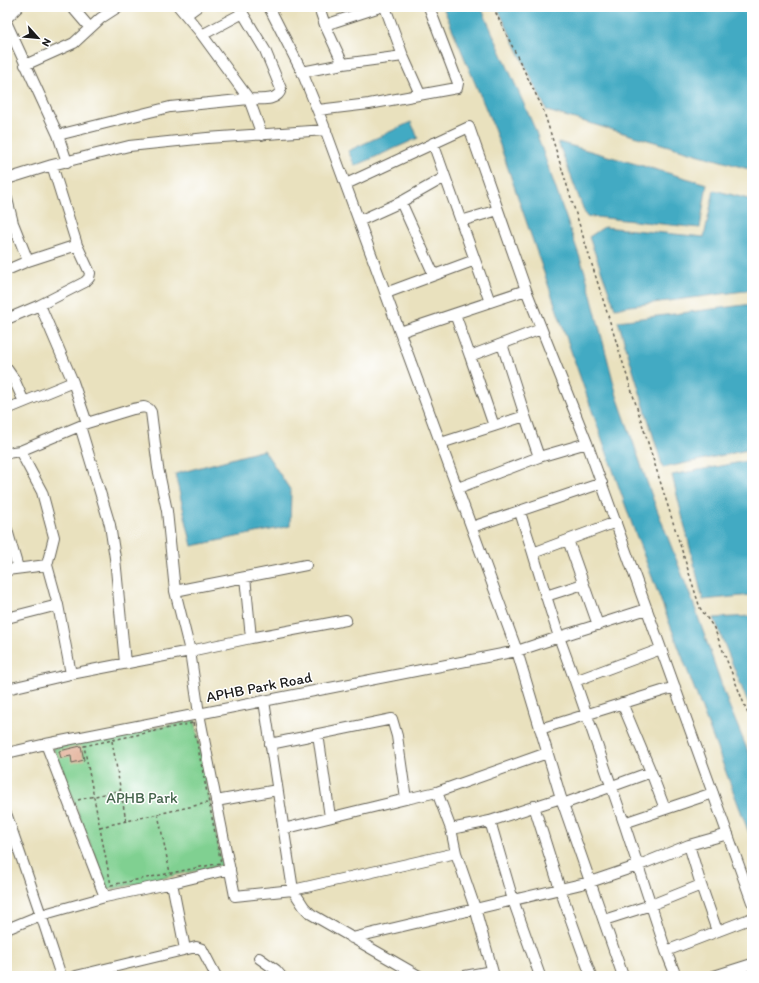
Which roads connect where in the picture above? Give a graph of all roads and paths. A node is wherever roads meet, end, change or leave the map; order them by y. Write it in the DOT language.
graph roads {
  1 [pos="18,7"];
  2 [pos="72,7"];
  3 [pos="118,7"];
  4 [pos="197,7"];
  5 [pos="269,7"];
  6 [pos="319,7"];
  7 [pos="380,7"];
  8 [pos="385,7"];
  9 [pos="429,7"];
  10 [pos="492,7"];
  11 [pos="241,10"];
  12 [pos="182,11"];
  13 [pos="7,18"];
  14 [pos="7,24"];
  15 [pos="325,25"];
  16 [pos="90,28"];
  17 [pos="202,35"];
  18 [pos="403,56"];
  19 [pos="343,64"];
  20 [pos="25,65"];
  21 [pos="302,72"];
  22 [pos="420,94"];
  23 [pos="248,99"];
  24 [pos="318,110"];
  25 [pos="324,125"];
  26 [pos="58,135"];
  27 [pos="262,135"];
  28 [pos="433,143"];
  29 [pos="65,154"];
  30 [pos="52,165"];
  31 [pos="445,177"];
  32 [pos="7,179"];
  33 [pos="346,184"];
  34 [pos="7,199"];
  35 [pos="401,202"];
  36 [pos="498,210"];
  37 [pos="359,221"];
  38 [pos="461,221"];
  39 [pos="10,224"];
  40 [pos="77,245"];
  41 [pos="28,260"];
  42 [pos="475,260"];
  43 [pos="7,270"];
  44 [pos="434,275"];
  45 [pos="526,290"];
  46 [pos="386,293"];
  47 [pos="490,302"];
  48 [pos="40,305"];
  49 [pos="455,314"];
  50 [pos="7,319"];
  51 [pos="541,329"];
  52 [pos="400,332"];
  53 [pos="502,344"];
  54 [pos="470,356"];
  55 [pos="7,369"];
  56 [pos="73,382"];
  57 [pos="24,402"];
  58 [pos="7,409"];
  59 [pos="525,416"];
  60 [pos="83,424"];
  61 [pos="494,426"];
  62 [pos="441,443"];
  63 [pos="588,443"];
  64 [pos="20,451"];
  65 [pos="7,453"];
  66 [pos="539,457"];
  67 [pos="602,483"];
  68 [pos="458,488"];
  69 [pos="520,512"];
  70 [pos="616,522"];
  71 [pos="472,527"];
  72 [pos="7,530"];
  73 [pos="568,540"];
  74 [pos="533,553"];
  75 [pos="47,565"];
  76 [pos="306,565"];
  77 [pos="18,568"];
  78 [pos="7,570"];
  79 [pos="245,577"];
  80 [pos="583,584"];
  81 [pos="175,592"];
  82 [pos="546,596"];
  83 [pos="58,604"];
  84 [pos="647,610"];
  85 [pos="7,618"];
  86 [pos="346,620"];
  87 [pos="598,625"];
  88 [pos="559,637"];
  89 [pos="251,638"];
  90 [pos="661,649"];
  91 [pos="190,651"];
  92 [pos="517,651"];
  93 [pos="125,663"];
  94 [pos="71,674"];
  95 [pos="575,681"];
  96 [pos="675,687"];
  97 [pos="7,689"];
  98 [pos="264,701"];
  99 [pos="622,703"];
  100 [pos="199,714"];
  101 [pos="586,714"];
  102 [pos="752,724"];
  103 [pos="540,729"];
  104 [pos="318,734"];
  105 [pos="111,736"];
  106 [pos="46,744"];
  107 [pos="270,744"];
  108 [pos="7,753"];
  109 [pos="547,753"];
  110 [pos="652,772"];
  111 [pos="612,787"];
  112 [pos="121,790"];
  113 [pos="277,790"];
  114 [pos="437,792"];
  115 [pos="713,793"];
  116 [pos="94,796"];
  117 [pos="406,799"];
  118 [pos="562,801"];
  119 [pos="68,802"];
  120 [pos="212,802"];
  121 [pos="534,806"];
  122 [pos="665,810"];
  123 [pos="158,814"];
  124 [pos="7,816"];
  125 [pos="330,817"];
  126 [pos="490,820"];
  127 [pos="126,821"];
  128 [pos="624,823"];
  129 [pos="100,827"];
  130 [pos="283,829"];
  131 [pos="451,830"];
  132 [pos="728,834"];
  133 [pos="689,845"];
  134 [pos="456,852"];
  135 [pos="637,866"];
  136 [pos="230,869"];
  137 [pos="171,878"];
  138 [pos="590,882"];
  139 [pos="701,885"];
  140 [pos="560,889"];
  141 [pos="293,890"];
  142 [pos="105,897"];
  143 [pos="513,900"];
  144 [pos="752,902"];
  145 [pos="651,905"];
  146 [pos="475,908"];
  147 [pos="41,915"];
  148 [pos="752,918"];
  149 [pos="604,920"];
  150 [pos="7,928"];
  151 [pos="717,931"];
  152 [pos="352,938"];
  153 [pos="185,949"];
  154 [pos="666,951"];
  155 [pos="259,958"];
  156 [pos="752,964"];
  157 [pos="493,973"];
  158 [pos="60,976"];
  159 [pos="76,976"];
  160 [pos="216,976"];
  161 [pos="281,976"];
  162 [pos="419,976"];
  163 [pos="465,976"];
  164 [pos="540,976"];
  165 [pos="591,976"];
  166 [pos="624,976"];
  167 [pos="676,976"];
  168 [pos="714,976"];
  1 -- 13 [label="street"];
  2 -- 16 [label="street"];
  3 -- 16 [label="street"];
  4 -- 12 [label="street"];
  5 -- 21 [label="street"];
  6 -- 15 [label="street"];
  7 -- 15 [label="street"];
  8 -- 18 [label="street"];
  9 -- 22 [label="street"];
  10 -- 102 [label="path"];
  11 -- 17 [label="street"];
  11 -- 23 [label="street"];
  12 -- 17 [label="street"];
  14 -- 20 [label="street"];
  15 -- 19 [label="street"];
  16 -- 20 [label="street"];
  17 -- 23 [label="street"];
  18 -- 19 [label="street"];
  18 -- 22 [label="street"];
  19 -- 21 [label="street"];
  20 -- 26 [label="street"];
  21 -- 24 [label="street"];
  22 -- 24 [label="street"];
  23 -- 26 [label="street"];
  23 -- 27 [label="street"];
  24 -- 25 [label="street"];
  25 -- 27 [label="street"];
  25 -- 33 [label="street"];
  26 -- 29 [label="street"];
  27 -- 29 [label="street"];
  28 -- 31 [label="street"];
  28 -- 33 [label="street"];
  28 -- 36 [label="street"];
  29 -- 30 [label="street"];
  30 -- 32 [label="street"];
  30 -- 40 [label="street"];
  31 -- 35 [label="street"];
  31 -- 38 [label="street"];
  33 -- 37 [label="street"];
  34 -- 39 [label="street"];
  35 -- 37 [label="street"];
  35 -- 44 [label="street"];
  36 -- 38 [label="street"];
  36 -- 45 [label="street"];
  37 -- 46 [label="street"];
  38 -- 42 [label="street"];
  39 -- 41 [label="street"];
  40 -- 41 [label="street"];
  40 -- 48 [label="street"];
  41 -- 43 [label="street"];
  42 -- 44 [label="street"];
  42 -- 47 [label="street"];
  44 -- 46 [label="street"];
  45 -- 47 [label="street"];
  45 -- 51 [label="street"];
  46 -- 52 [label="street"];
  47 -- 49 [label="street"];
  48 -- 50 [label="street"];
  48 -- 56 [label="street"];
  49 -- 52 [label="street"];
  49 -- 54 [label="street"];
  51 -- 53 [label="street"];
  51 -- 63 [label="street"];
  52 -- 62 [label="street"];
  53 -- 54 [label="street"];
  53 -- 59 [label="street"];
  54 -- 61 [label="street"];
  55 -- 57 [label="street"];
  56 -- 57 [label="street"];
  56 -- 60 [label="street"];
  57 -- 58 [label="street"];
  59 -- 61 [label="street"];
  59 -- 66 [label="street"];
  60 -- 64 [label="street"];
  60 -- 81 [label="street"];
  60 -- 93 [label="street"];
  61 -- 62 [label="street"];
  62 -- 68 [label="street"];
  63 -- 66 [label="street"];
  63 -- 67 [label="street"];
  64 -- 65 [label="street"];
  64 -- 75 [label="street"];
  66 -- 68 [label="street"];
  67 -- 69 [label="street"];
  67 -- 70 [label="street"];
  68 -- 71 [label="street"];
  69 -- 71 [label="street"];
  69 -- 74 [label="street"];
  70 -- 73 [label="street"];
  70 -- 84 [label="street"];
  71 -- 92 [label="street"];
  72 -- 77 [label="street"];
  73 -- 74 [label="street"];
  73 -- 80 [label="street"];
  74 -- 82 [label="street"];
  75 -- 77 [label="street"];
  75 -- 83 [label="street"];
  76 -- 79 [label="street"];
  77 -- 78 [label="street"];
  79 -- 81 [label="street"];
  79 -- 89 [label="street"];
  80 -- 82 [label="street"];
  80 -- 87 [label="street"];
  81 -- 91 [label="street"];
  82 -- 88 [label="street"];
  83 -- 85 [label="street"];
  83 -- 94 [label="street"];
  84 -- 87 [label="street, APHB Park Road"];
  84 -- 90 [label="street"];
  86 -- 89 [label="street"];
  87 -- 88 [label="street, APHB Park Road"];
  88 -- 92 [label="street, APHB Park Road"];
  88 -- 95 [label="street"];
  89 -- 91 [label="street"];
  90 -- 95 [label="street"];
  90 -- 96 [label="street"];
  91 -- 93 [label="street"];
  91 -- 100 [label="street"];
  92 -- 98 [label="street, APHB Park Road"];
  92 -- 103 [label="street"];
  93 -- 94 [label="street"];
  94 -- 97 [label="street"];
  95 -- 101 [label="street"];
  96 -- 99 [label="street"];
  96 -- 115 [label="street"];
  98 -- 100 [label="street, APHB Park Road"];
  98 -- 107 [label="street"];
  99 -- 101 [label="street"];
  99 -- 110 [label="street"];
  100 -- 105 [label="street, APHB Park Road"];
  100 -- 120 [label="street"];
  101 -- 103 [label="street"];
  101 -- 111 [label="street"];
  103 -- 109 [label="street"];
  104 -- 107 [label="street"];
  104 -- 117 [label="street"];
  104 -- 125 [label="street"];
  105 -- 106 [label="street, APHB Park Road"];
  105 -- 112 [label="path"];
  105 -- 116 [label="path"];
  105 -- 120 [label="path"];
  106 -- 108 [label="street, APHB Park Road"];
  106 -- 119 [label="street"];
  107 -- 113 [label="street"];
  109 -- 114 [label="street"];
  109 -- 118 [label="street"];
  110 -- 111 [label="street"];
  110 -- 122 [label="street"];
  111 -- 118 [label="street"];
  111 -- 128 [label="street"];
  112 -- 116 [label="path"];
  112 -- 127 [label="path"];
  113 -- 120 [label="street"];
  113 -- 130 [label="street"];
  114 -- 117 [label="street"];
  114 -- 131 [label="street"];
  115 -- 122 [label="street"];
  115 -- 132 [label="street"];
  116 -- 119 [label="path"];
  116 -- 129 [label="path"];
  117 -- 125 [label="street"];
  118 -- 121 [label="street"];
  118 -- 138 [label="street"];
  119 -- 142 [label="street"];
  120 -- 123 [label="path"];
  120 -- 136 [label="street"];
  120 -- 137 [label="path"];
  121 -- 126 [label="street"];
  121 -- 140 [label="street"];
  122 -- 128 [label="street"];
  123 -- 127 [label="path"];
  123 -- 137 [label="path"];
  124 -- 147 [label="street"];
  125 -- 130 [label="street"];
  126 -- 131 [label="street"];
  126 -- 143 [label="street"];
  127 -- 129 [label="path"];
  128 -- 135 [label="street"];
  129 -- 137 [label="path"];
  130 -- 141 [label="street"];
  131 -- 134 [label="street"];
  132 -- 133 [label="street"];
  132 -- 144 [label="street"];
  133 -- 135 [label="street"];
  133 -- 139 [label="street"];
  134 -- 141 [label="street"];
  134 -- 146 [label="street"];
  135 -- 138 [label="street"];
  135 -- 145 [label="street"];
  136 -- 137 [label="street"];
  136 -- 141 [label="street"];
  137 -- 142 [label="street"];
  137 -- 153 [label="street"];
  138 -- 140 [label="street"];
  138 -- 149 [label="street"];
  139 -- 145 [label="street"];
  139 -- 151 [label="street"];
  140 -- 143 [label="street"];
  140 -- 165 [label="street"];
  141 -- 152 [label="street"];
  142 -- 147 [label="street"];
  143 -- 146 [label="street"];
  143 -- 164 [label="street"];
  145 -- 149 [label="street"];
  145 -- 154 [label="street"];
  146 -- 152 [label="street"];
  146 -- 157 [label="street"];
  147 -- 150 [label="street"];
  147 -- 158 [label="street"];
  148 -- 151 [label="street"];
  149 -- 166 [label="street"];
  151 -- 154 [label="street"];
  152 -- 162 [label="street"];
  153 -- 159 [label="street"];
  153 -- 160 [label="street"];
  154 -- 167 [label="street"];
  155 -- 161 [label="street"];
  156 -- 168 [label="street"];
  157 -- 163 [label="street"];
}
